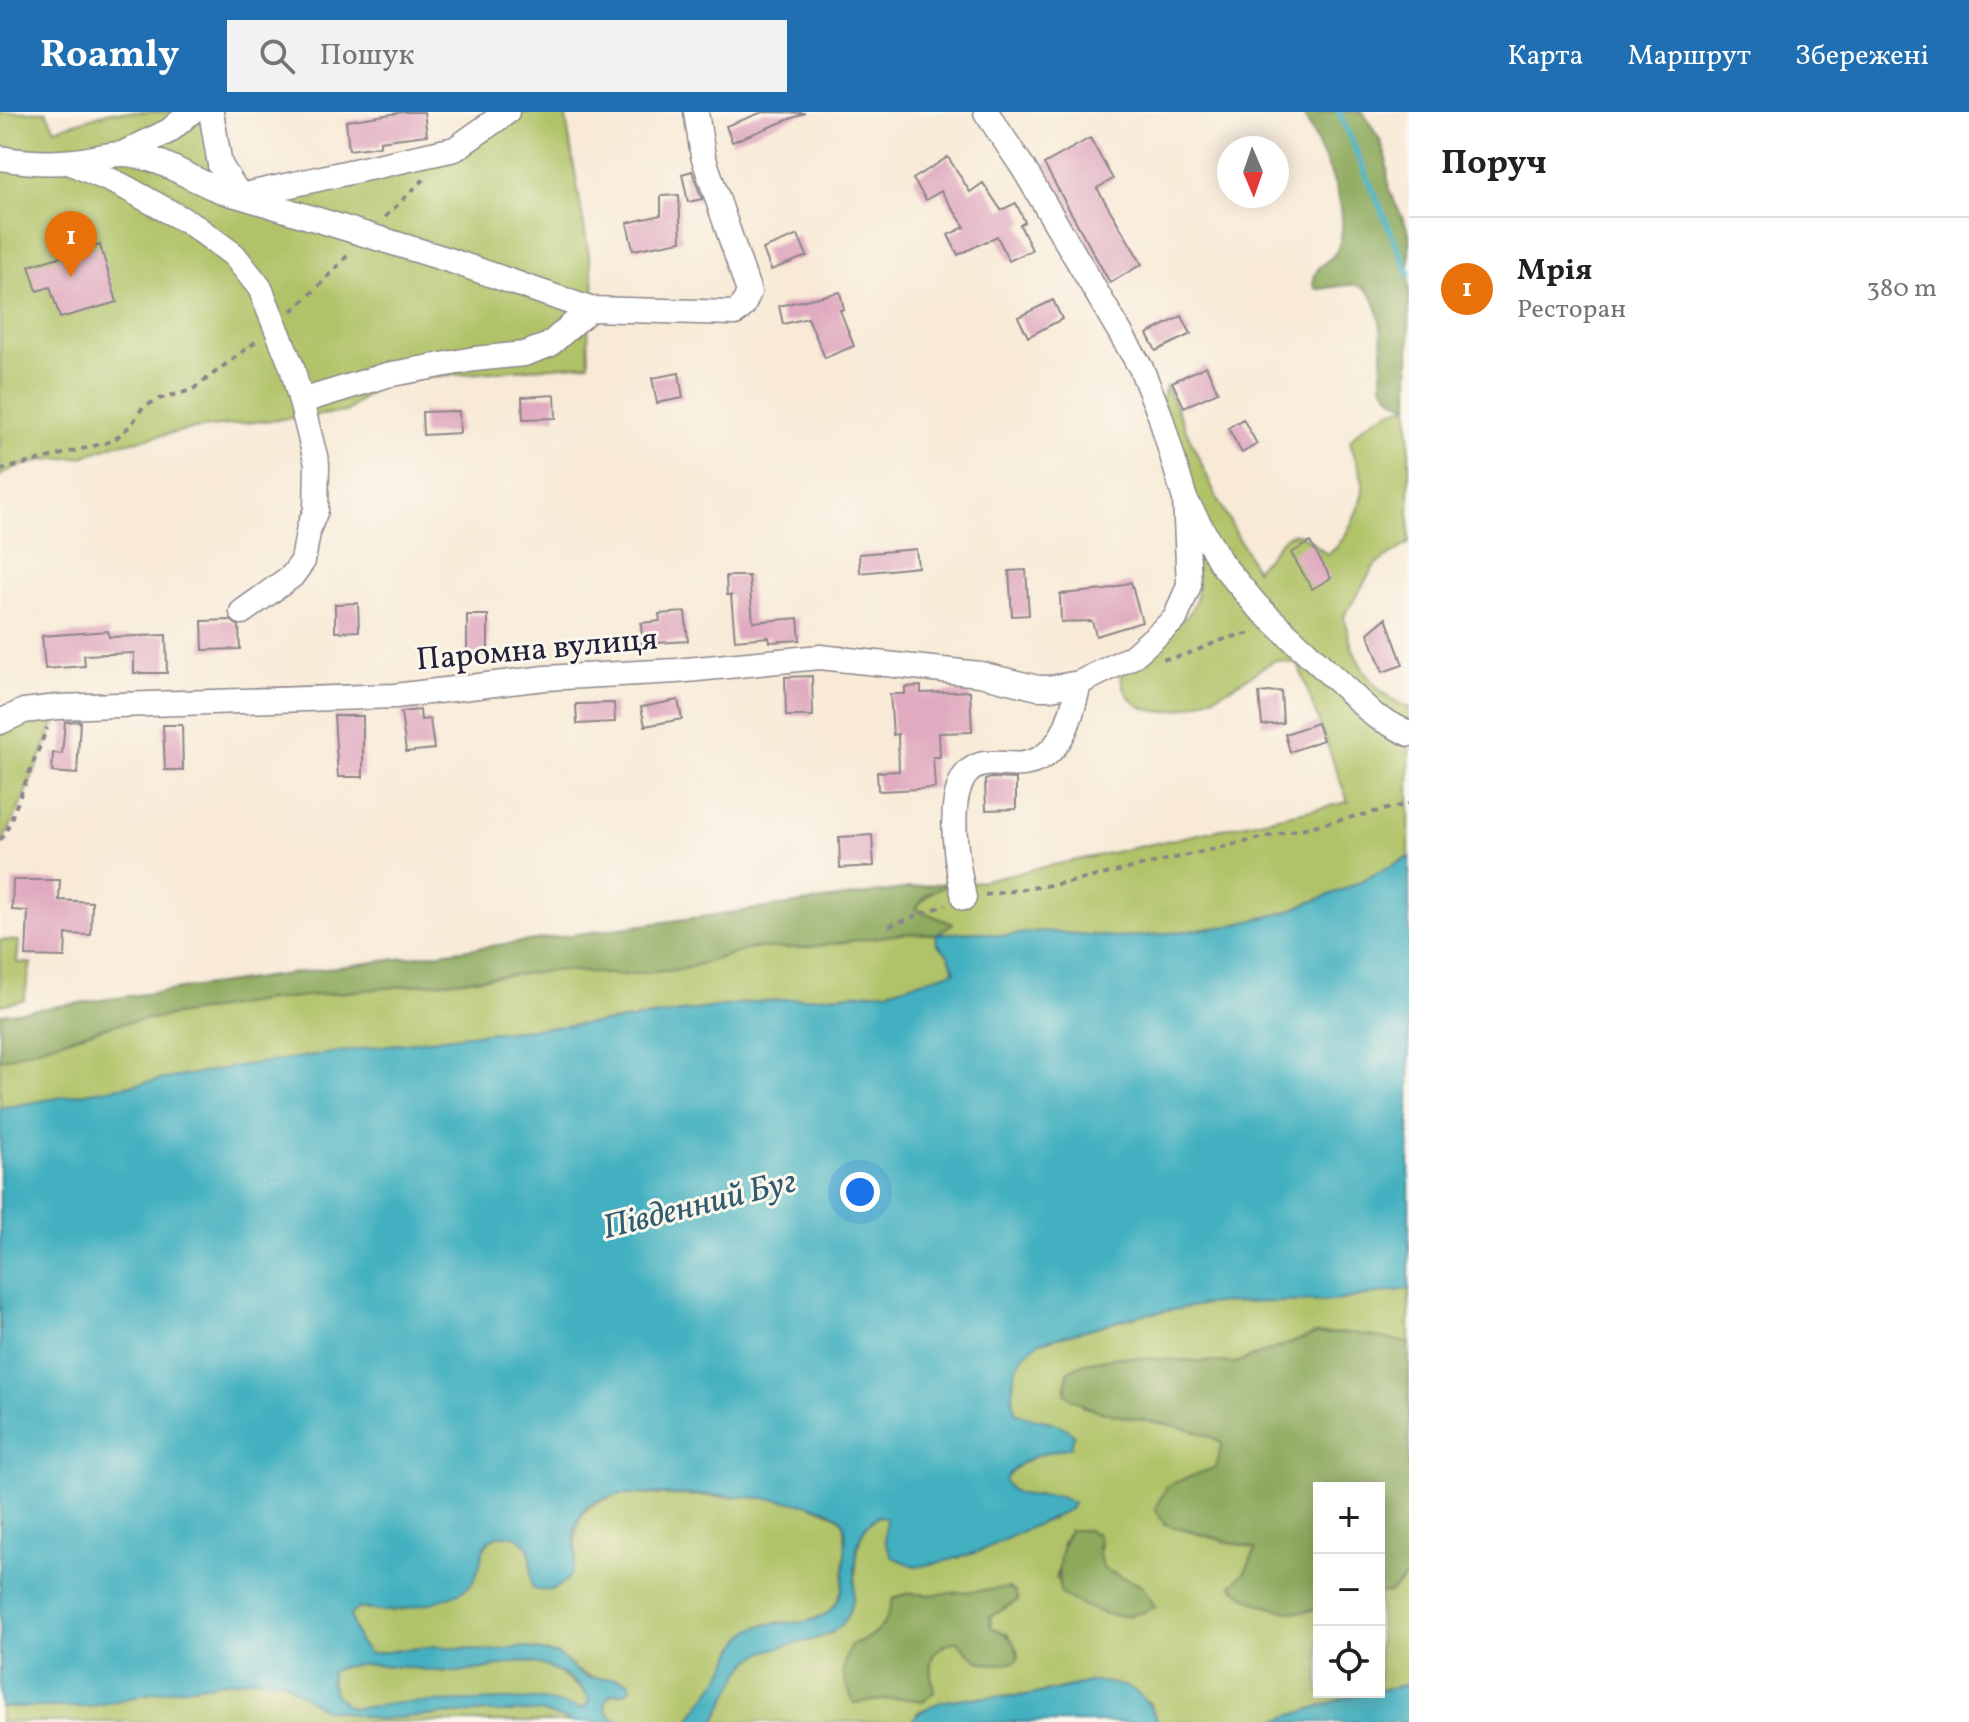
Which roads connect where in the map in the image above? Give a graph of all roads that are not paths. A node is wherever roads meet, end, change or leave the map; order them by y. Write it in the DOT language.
graph roads {
  1 [pos="191,112"];
  2 [pos="211,112"];
  3 [pos="507,112"];
  4 [pos="696,112"];
  5 [pos="986,112"];
  6 [pos="122,154"];
  7 [pos="0,158"];
  8 [pos="70,162"];
  9 [pos="240,196"];
  10 [pos="590,309"];
  11 [pos="302,401"];
  12 [pos="1185,499"];
  13 [pos="242,612"];
  14 [pos="1079,683"];
  15 [pos="0,722"];
  16 [pos="1409,734"];
  17 [pos="964,898"];
  1 -- 6 [label="street"];
  2 -- 9 [label="street"];
  3 -- 9 [label="street"];
  4 -- 10 [label="street"];
  5 -- 12 [label="street"];
  6 -- 8 [label="street"];
  6 -- 9 [label="street"];
  7 -- 8 [label="street"];
  8 -- 11 [label="street"];
  9 -- 10 [label="street"];
  10 -- 11 [label="street"];
  11 -- 13 [label="street"];
  12 -- 14 [label="street, Паромна вулиця"];
  12 -- 16 [label="street"];
  14 -- 15 [label="street, Паромна вулиця"];
  14 -- 17 [label="street"];
}
